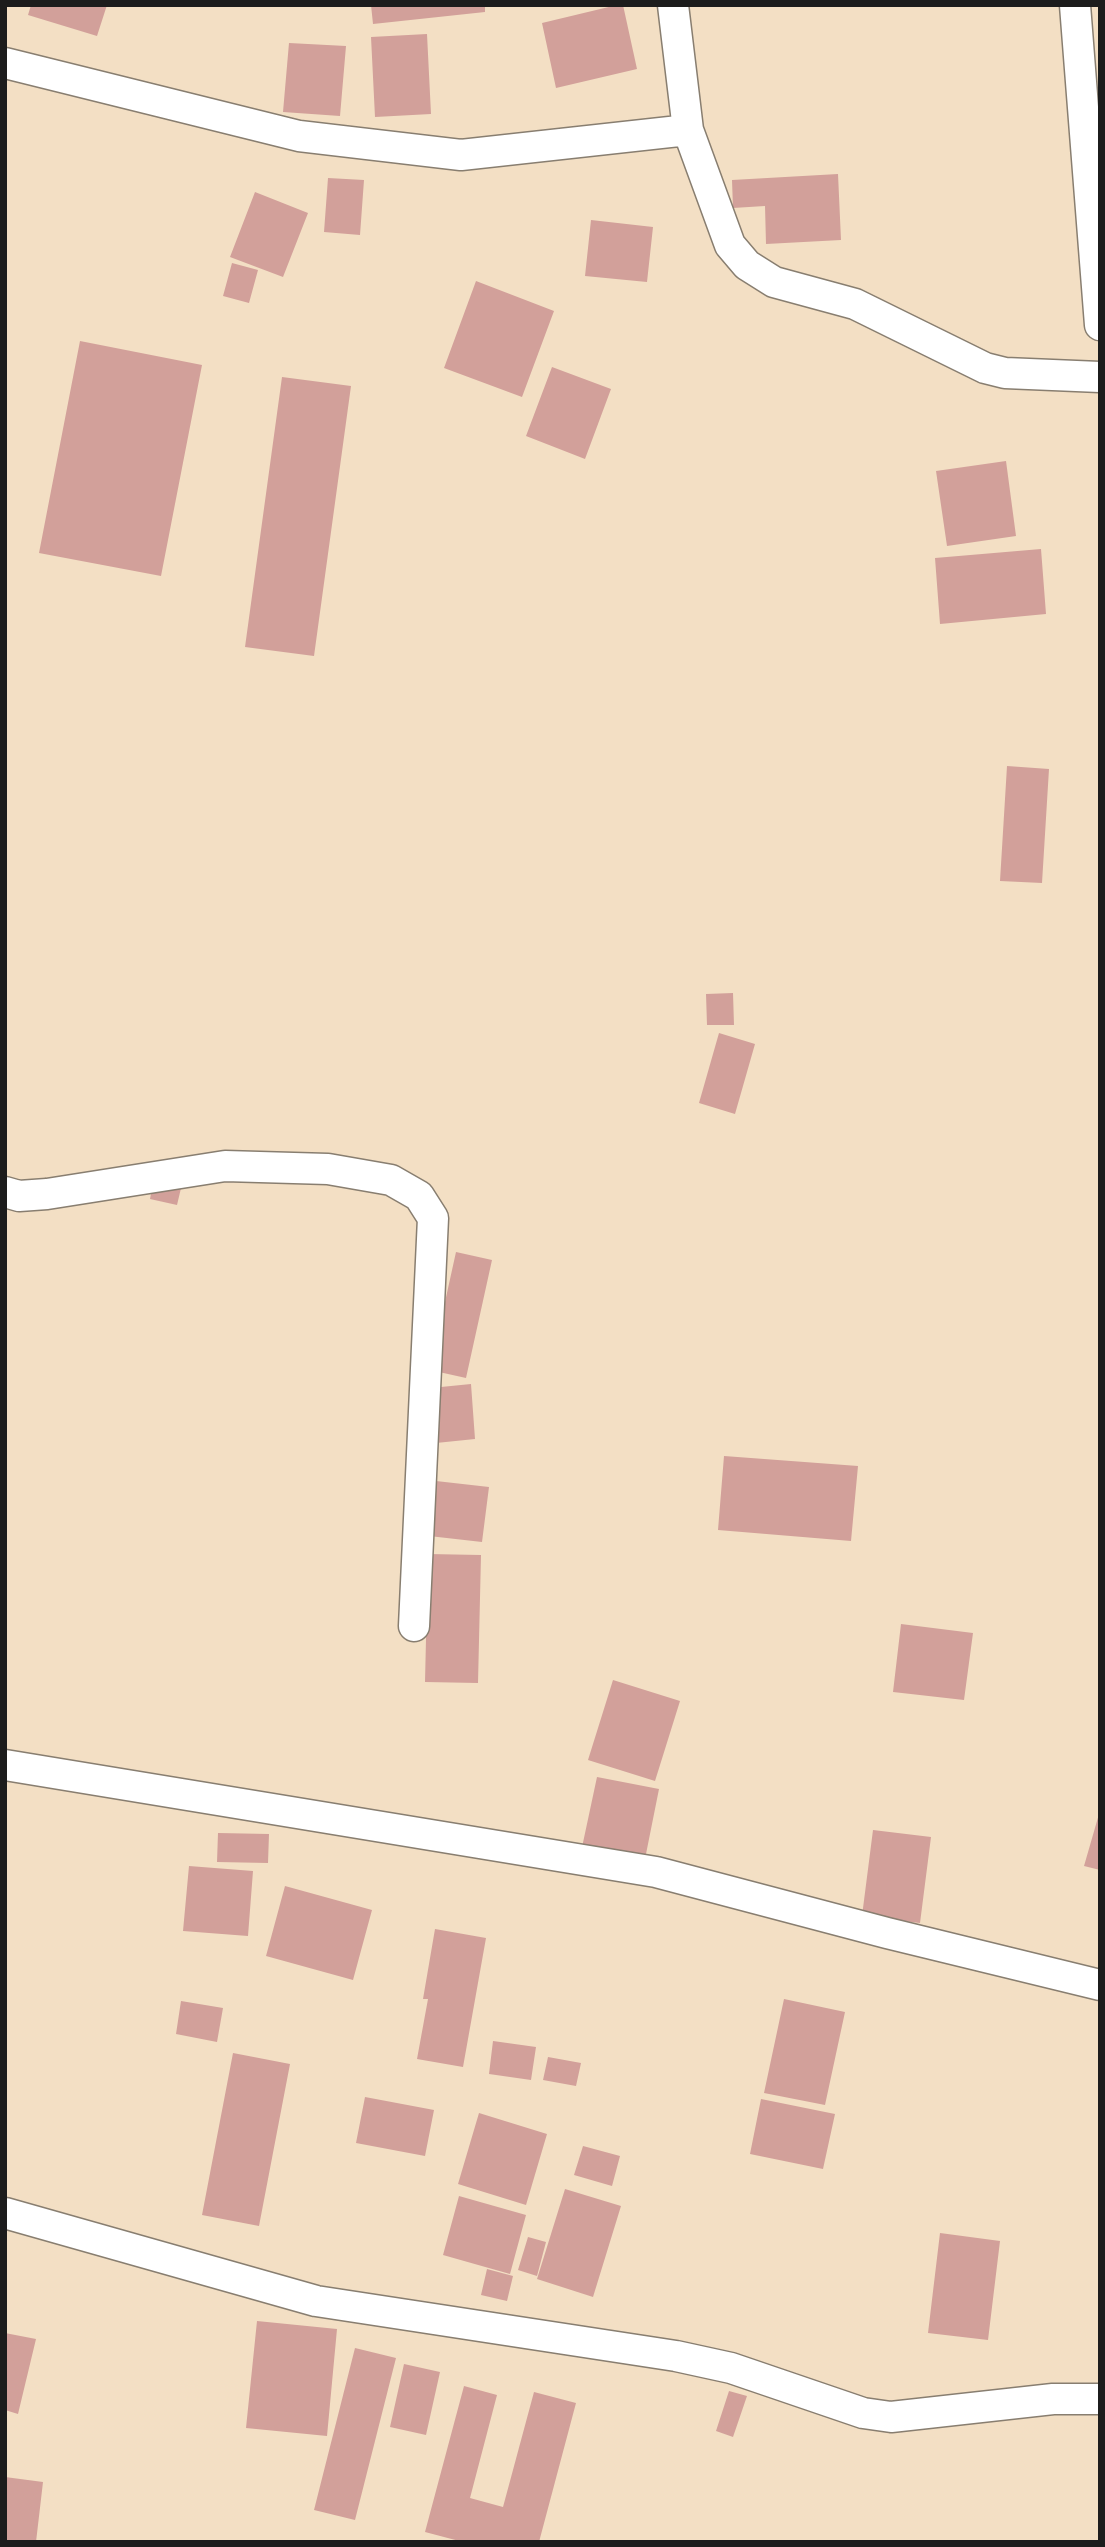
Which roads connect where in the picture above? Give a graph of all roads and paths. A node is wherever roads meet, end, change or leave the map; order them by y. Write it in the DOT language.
graph roads {
  1 [pos="673,5"];
  2 [pos="1075,5"];
  3 [pos="5,63"];
  4 [pos="688,130"];
  5 [pos="1100,325"];
  6 [pos="1100,377"];
  7 [pos="5,1192"];
  8 [pos="414,1626"];
  9 [pos="5,1765"];
  10 [pos="1100,1985"];
  11 [pos="5,2213"];
  12 [pos="1100,2399"];
  1 -- 4 [label="street"];
  2 -- 5 [label="street"];
  3 -- 4 [label="street"];
  4 -- 6 [label="street"];
  7 -- 8 [label="street"];
  9 -- 10 [label="street"];
  11 -- 12 [label="street"];
}
